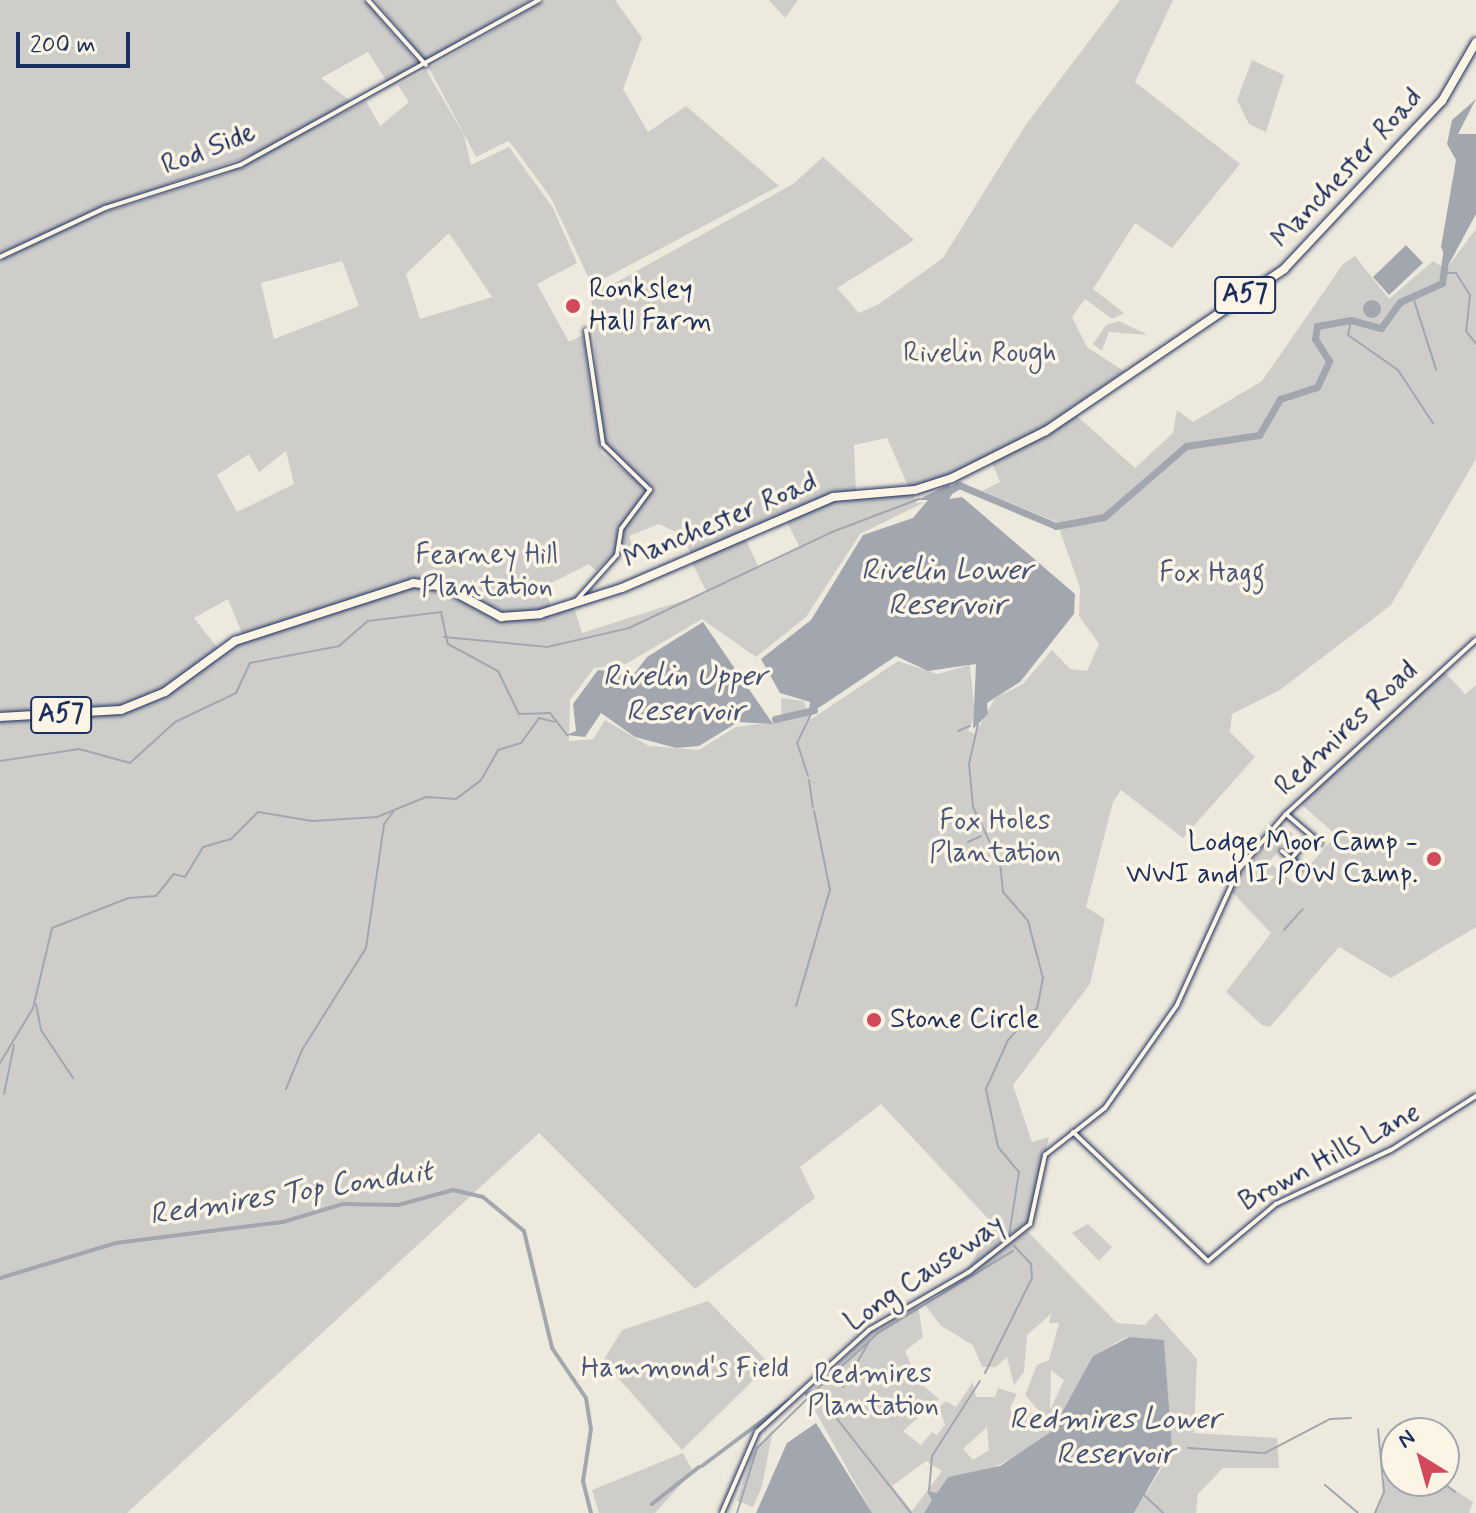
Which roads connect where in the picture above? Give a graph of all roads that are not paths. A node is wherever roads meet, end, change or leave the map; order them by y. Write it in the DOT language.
graph roads {
  1 [pos="368,0"];
  2 [pos="539,0"];
  3 [pos="1476,42"];
  4 [pos="426,65"];
  5 [pos="0,257"];
  6 [pos="586,330"];
  7 [pos="575,604"];
  8 [pos="1476,640"];
  9 [pos="0,717"];
  10 [pos="1286,814"];
  11 [pos="1311,836"];
  12 [pos="1320,843"];
  13 [pos="1282,851"];
  14 [pos="1291,859"];
  15 [pos="1302,868"];
  16 [pos="1476,1096"];
  17 [pos="1073,1132"];
  18 [pos="722,1513"];
  1 -- 4 [label="street"];
  2 -- 4 [label="street, Rod Side"];
  3 -- 7 [label="main road, Manchester Road / A57"];
  4 -- 5 [label="street, Rod Side"];
  6 -- 7 [label="street"];
  7 -- 9 [label="main road, Manchester Road / A57"];
  8 -- 10 [label="street, Redmires Road"];
  10 -- 11 [label="street"];
  10 -- 17 [label="street, Redmires Road"];
  11 -- 12 [label="street"];
  11 -- 14 [label="street"];
  13 -- 14 [label="street"];
  14 -- 15 [label="street"];
  16 -- 17 [label="street, Brown Hills Lane"];
  17 -- 18 [label="street, Long Causeway"];
}
